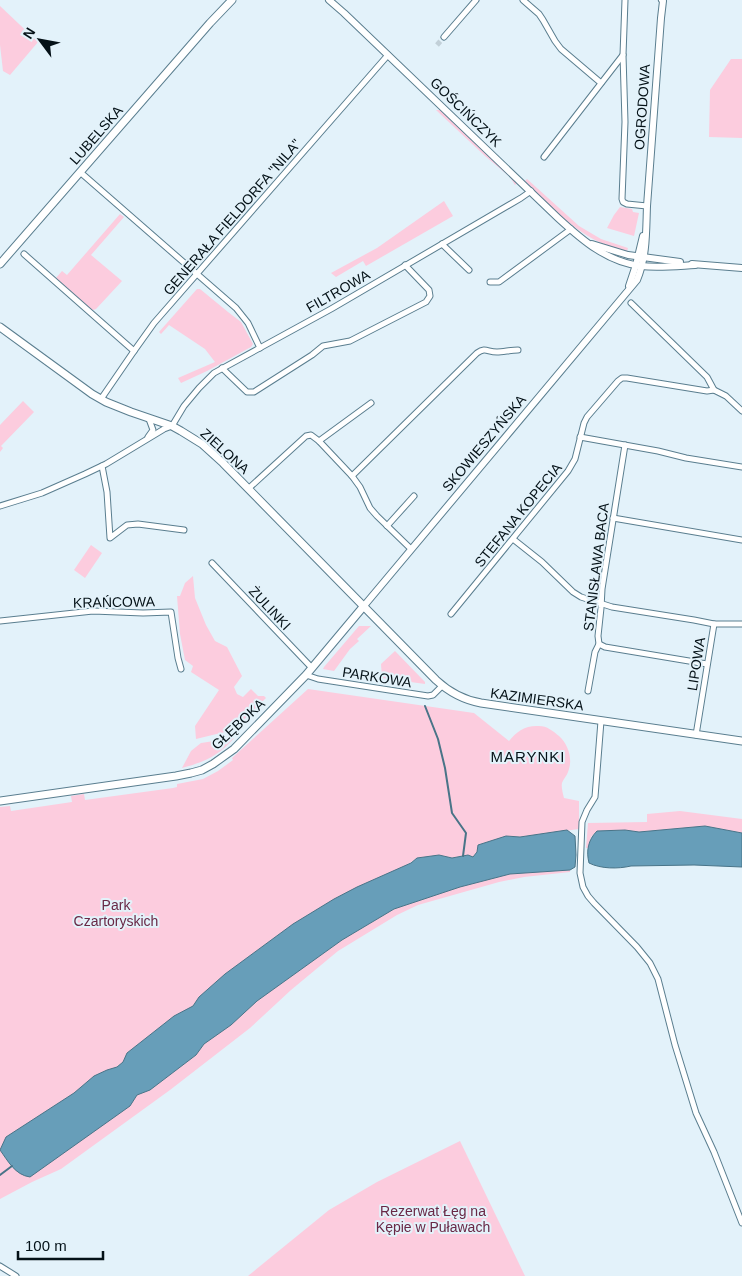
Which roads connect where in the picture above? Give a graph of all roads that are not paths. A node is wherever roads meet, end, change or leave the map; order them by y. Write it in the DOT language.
graph roads {
  1 [pos="228,0"];
  2 [pos="232,0"];
  3 [pos="329,0"];
  4 [pos="476,0"];
  5 [pos="523,0"];
  6 [pos="625,0"];
  7 [pos="663,0"];
  8 [pos="210,23"];
  9 [pos="444,37"];
  10 [pos="388,55"];
  11 [pos="623,55"];
  12 [pos="601,83"];
  13 [pos="544,157"];
  14 [pos="80,172"];
  15 [pos="531,191"];
  16 [pos="647,206"];
  17 [pos="571,229"];
  18 [pos="586,241"];
  19 [pos="442,244"];
  20 [pos="27,256"];
  21 [pos="641,256"];
  22 [pos="0,264"];
  23 [pos="405,265"];
  24 [pos="639,265"];
  25 [pos="695,265"];
  26 [pos="742,268"];
  27 [pos="468,270"];
  28 [pos="197,274"];
  29 [pos="490,282"];
  30 [pos="632,303"];
  31 [pos="0,327"];
  32 [pos="0,332"];
  33 [pos="15,339"];
  34 [pos="260,348"];
  35 [pos="518,350"];
  36 [pos="134,351"];
  37 [pos="222,368"];
  38 [pos="714,390"];
  39 [pos="101,399"];
  40 [pos="371,402"];
  41 [pos="742,411"];
  42 [pos="149,419"];
  43 [pos="172,426"];
  44 [pos="580,438"];
  45 [pos="146,440"];
  46 [pos="319,442"];
  47 [pos="625,445"];
  48 [pos="102,466"];
  49 [pos="742,467"];
  50 [pos="352,476"];
  51 [pos="248,489"];
  52 [pos="414,496"];
  53 [pos="0,506"];
  54 [pos="613,518"];
  55 [pos="387,526"];
  56 [pos="184,530"];
  57 [pos="513,539"];
  58 [pos="742,540"];
  59 [pos="410,550"];
  60 [pos="212,563"];
  61 [pos="602,605"];
  62 [pos="363,607"];
  63 [pos="450,614"];
  64 [pos="0,621"];
  65 [pos="714,624"];
  66 [pos="742,624"];
  67 [pos="599,644"];
  68 [pos="707,664"];
  69 [pos="312,668"];
  70 [pos="181,669"];
  71 [pos="306,675"];
  72 [pos="442,686"];
  73 [pos="588,691"];
  74 [pos="601,721"];
  75 [pos="696,735"];
  76 [pos="742,741"];
  77 [pos="0,801"];
  78 [pos="742,1223"];
  79 [pos="0,1266"];
  80 [pos="16,1276"];
  1 -- 8 [label="main road, LUBELSKA"];
  2 -- 8 [label="main road, LUBELSKA"];
  3 -- 10 [label="street, GOŚCIŃCZYK"];
  4 -- 9 [label="street"];
  5 -- 12 [label="street"];
  6 -- 11 [label="street"];
  7 -- 16 [label="street, OGRODOWA"];
  8 -- 14 [label="main road, LUBELSKA"];
  10 -- 15 [label="street, GOŚCIŃCZYK"];
  10 -- 28 [label="street, GENERAŁA FIELDORFA \"NILA\""];
  11 -- 12 [label="street"];
  11 -- 16 [label="street"];
  12 -- 13 [label="street"];
  14 -- 22 [label="main road, LUBELSKA"];
  14 -- 28 [label="street"];
  15 -- 17 [label="street, GOŚCIŃCZYK"];
  15 -- 19 [label="street, FILTROWA"];
  16 -- 21 [label="street, OGRODOWA"];
  17 -- 18 [label="street, GOŚCIŃCZYK"];
  17 -- 29 [label="street"];
  18 -- 21 [label="street, GOŚCIŃCZYK"];
  18 -- 24 [label="street, GOŚCIŃCZYK"];
  19 -- 23 [label="street, FILTROWA"];
  19 -- 27 [label="street"];
  20 -- 36 [label="street"];
  21 -- 24 [label="street, SKOWIESZYŃSKA"];
  21 -- 25 [label="street"];
  23 -- 34 [label="street, FILTROWA"];
  23 -- 37 [label="street"];
  24 -- 25 [label="street"];
  24 -- 59 [label="street, SKOWIESZYŃSKA"];
  25 -- 26 [label="street"];
  28 -- 34 [label="street"];
  28 -- 36 [label="street, GENERAŁA FIELDORFA \"NILA\""];
  30 -- 38 [label="street"];
  31 -- 33 [label="main road, ZIELONA"];
  32 -- 33 [label="main road, ZIELONA"];
  33 -- 39 [label="main road, ZIELONA"];
  34 -- 37 [label="street, FILTROWA"];
  35 -- 50 [label="street"];
  36 -- 39 [label="street, GENERAŁA FIELDORFA \"NILA\""];
  37 -- 43 [label="street, FILTROWA"];
  38 -- 41 [label="street"];
  38 -- 44 [label="street, STEFANA KOPECIA"];
  39 -- 42 [label="main road, ZIELONA"];
  40 -- 46 [label="street"];
  42 -- 43 [label="main road, ZIELONA"];
  42 -- 45 [label="street"];
  43 -- 45 [label="street"];
  43 -- 51 [label="main road, ZIELONA"];
  44 -- 47 [label="street"];
  44 -- 57 [label="street, STEFANA KOPECIA"];
  45 -- 48 [label="street"];
  46 -- 50 [label="street"];
  46 -- 51 [label="street"];
  47 -- 49 [label="street"];
  47 -- 54 [label="street, STANISŁAWA BACA"];
  48 -- 53 [label="street"];
  48 -- 56 [label="street"];
  50 -- 55 [label="street"];
  51 -- 62 [label="main road, ZIELONA"];
  52 -- 55 [label="street"];
  54 -- 58 [label="street"];
  54 -- 61 [label="street, STANISŁAWA BACA"];
  55 -- 59 [label="street"];
  57 -- 61 [label="street"];
  57 -- 63 [label="street, STEFANA KOPECIA"];
  59 -- 62 [label="street, SKOWIESZYŃSKA"];
  60 -- 69 [label="street, ŻULINKI"];
  61 -- 65 [label="street"];
  61 -- 67 [label="street, STANISŁAWA BACA"];
  62 -- 69 [label="main road, GŁĘBOKA"];
  62 -- 72 [label="main road, KAZIMIERSKA"];
  64 -- 70 [label="street, KRAŃCOWA"];
  65 -- 66 [label="street, LIPOWA"];
  65 -- 68 [label="street, LIPOWA"];
  67 -- 68 [label="street"];
  67 -- 73 [label="street, STANISŁAWA BACA"];
  68 -- 75 [label="street, LIPOWA"];
  69 -- 71 [label="main road, GŁĘBOKA"];
  71 -- 72 [label="street, PARKOWA"];
  71 -- 77 [label="main road, GŁĘBOKA"];
  72 -- 74 [label="main road, KAZIMIERSKA"];
  74 -- 75 [label="main road, KAZIMIERSKA"];
  74 -- 78 [label="street"];
  75 -- 76 [label="main road, KAZIMIERSKA"];
  79 -- 80 [label="street"];
}
